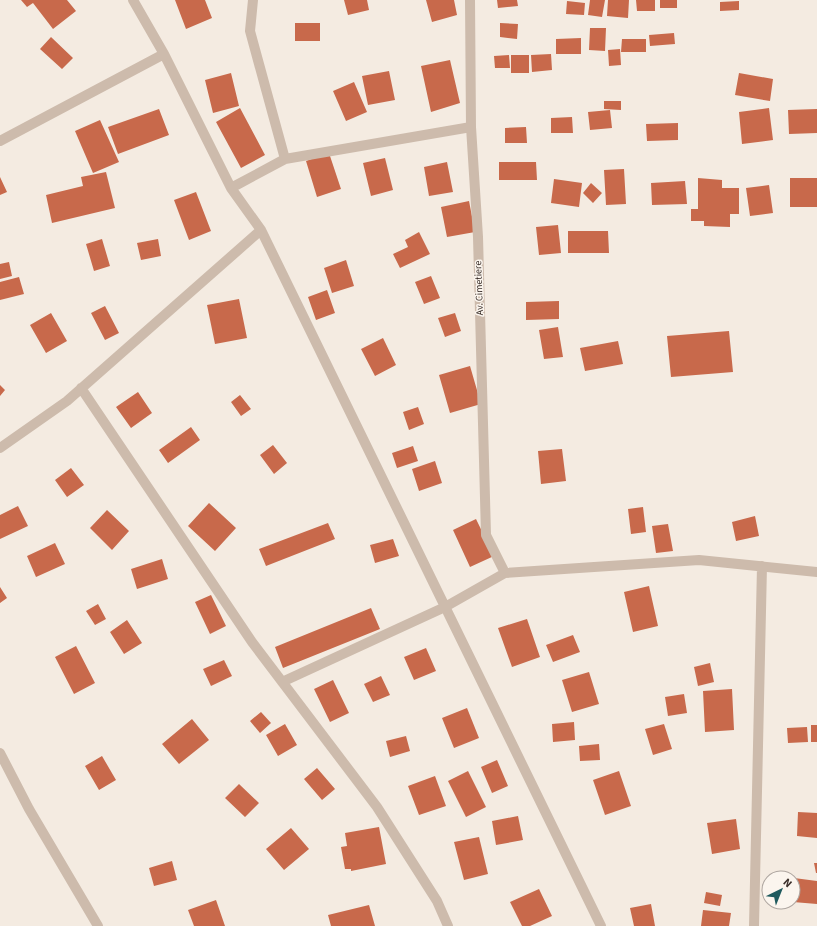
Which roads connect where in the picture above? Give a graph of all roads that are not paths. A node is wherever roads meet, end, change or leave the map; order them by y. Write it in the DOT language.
graph roads {
  1 [pos="133,0"];
  2 [pos="254,0"];
  3 [pos="470,0"];
  4 [pos="164,54"];
  5 [pos="471,127"];
  6 [pos="0,141"];
  7 [pos="285,159"];
  8 [pos="231,188"];
  9 [pos="260,230"];
  10 [pos="81,388"];
  11 [pos="0,448"];
  12 [pos="762,566"];
  13 [pos="817,572"];
  14 [pos="505,573"];
  15 [pos="445,607"];
  16 [pos="282,682"];
  17 [pos="0,753"];
  18 [pos="98,926"];
  19 [pos="448,926"];
  20 [pos="601,926"];
  21 [pos="754,926"];
  1 -- 4 [label="street"];
  2 -- 7 [label="street"];
  3 -- 5 [label="street, Av. Cimetiere"];
  4 -- 6 [label="street"];
  4 -- 8 [label="street"];
  5 -- 7 [label="street"];
  5 -- 14 [label="street, Av. Cimetiere"];
  7 -- 8 [label="street"];
  8 -- 9 [label="street"];
  9 -- 10 [label="street"];
  9 -- 15 [label="street"];
  10 -- 11 [label="street"];
  10 -- 16 [label="street"];
  12 -- 13 [label="street"];
  12 -- 14 [label="street"];
  12 -- 21 [label="street"];
  14 -- 15 [label="street"];
  15 -- 16 [label="street"];
  15 -- 20 [label="street"];
  16 -- 19 [label="street"];
  17 -- 18 [label="street"];
}
